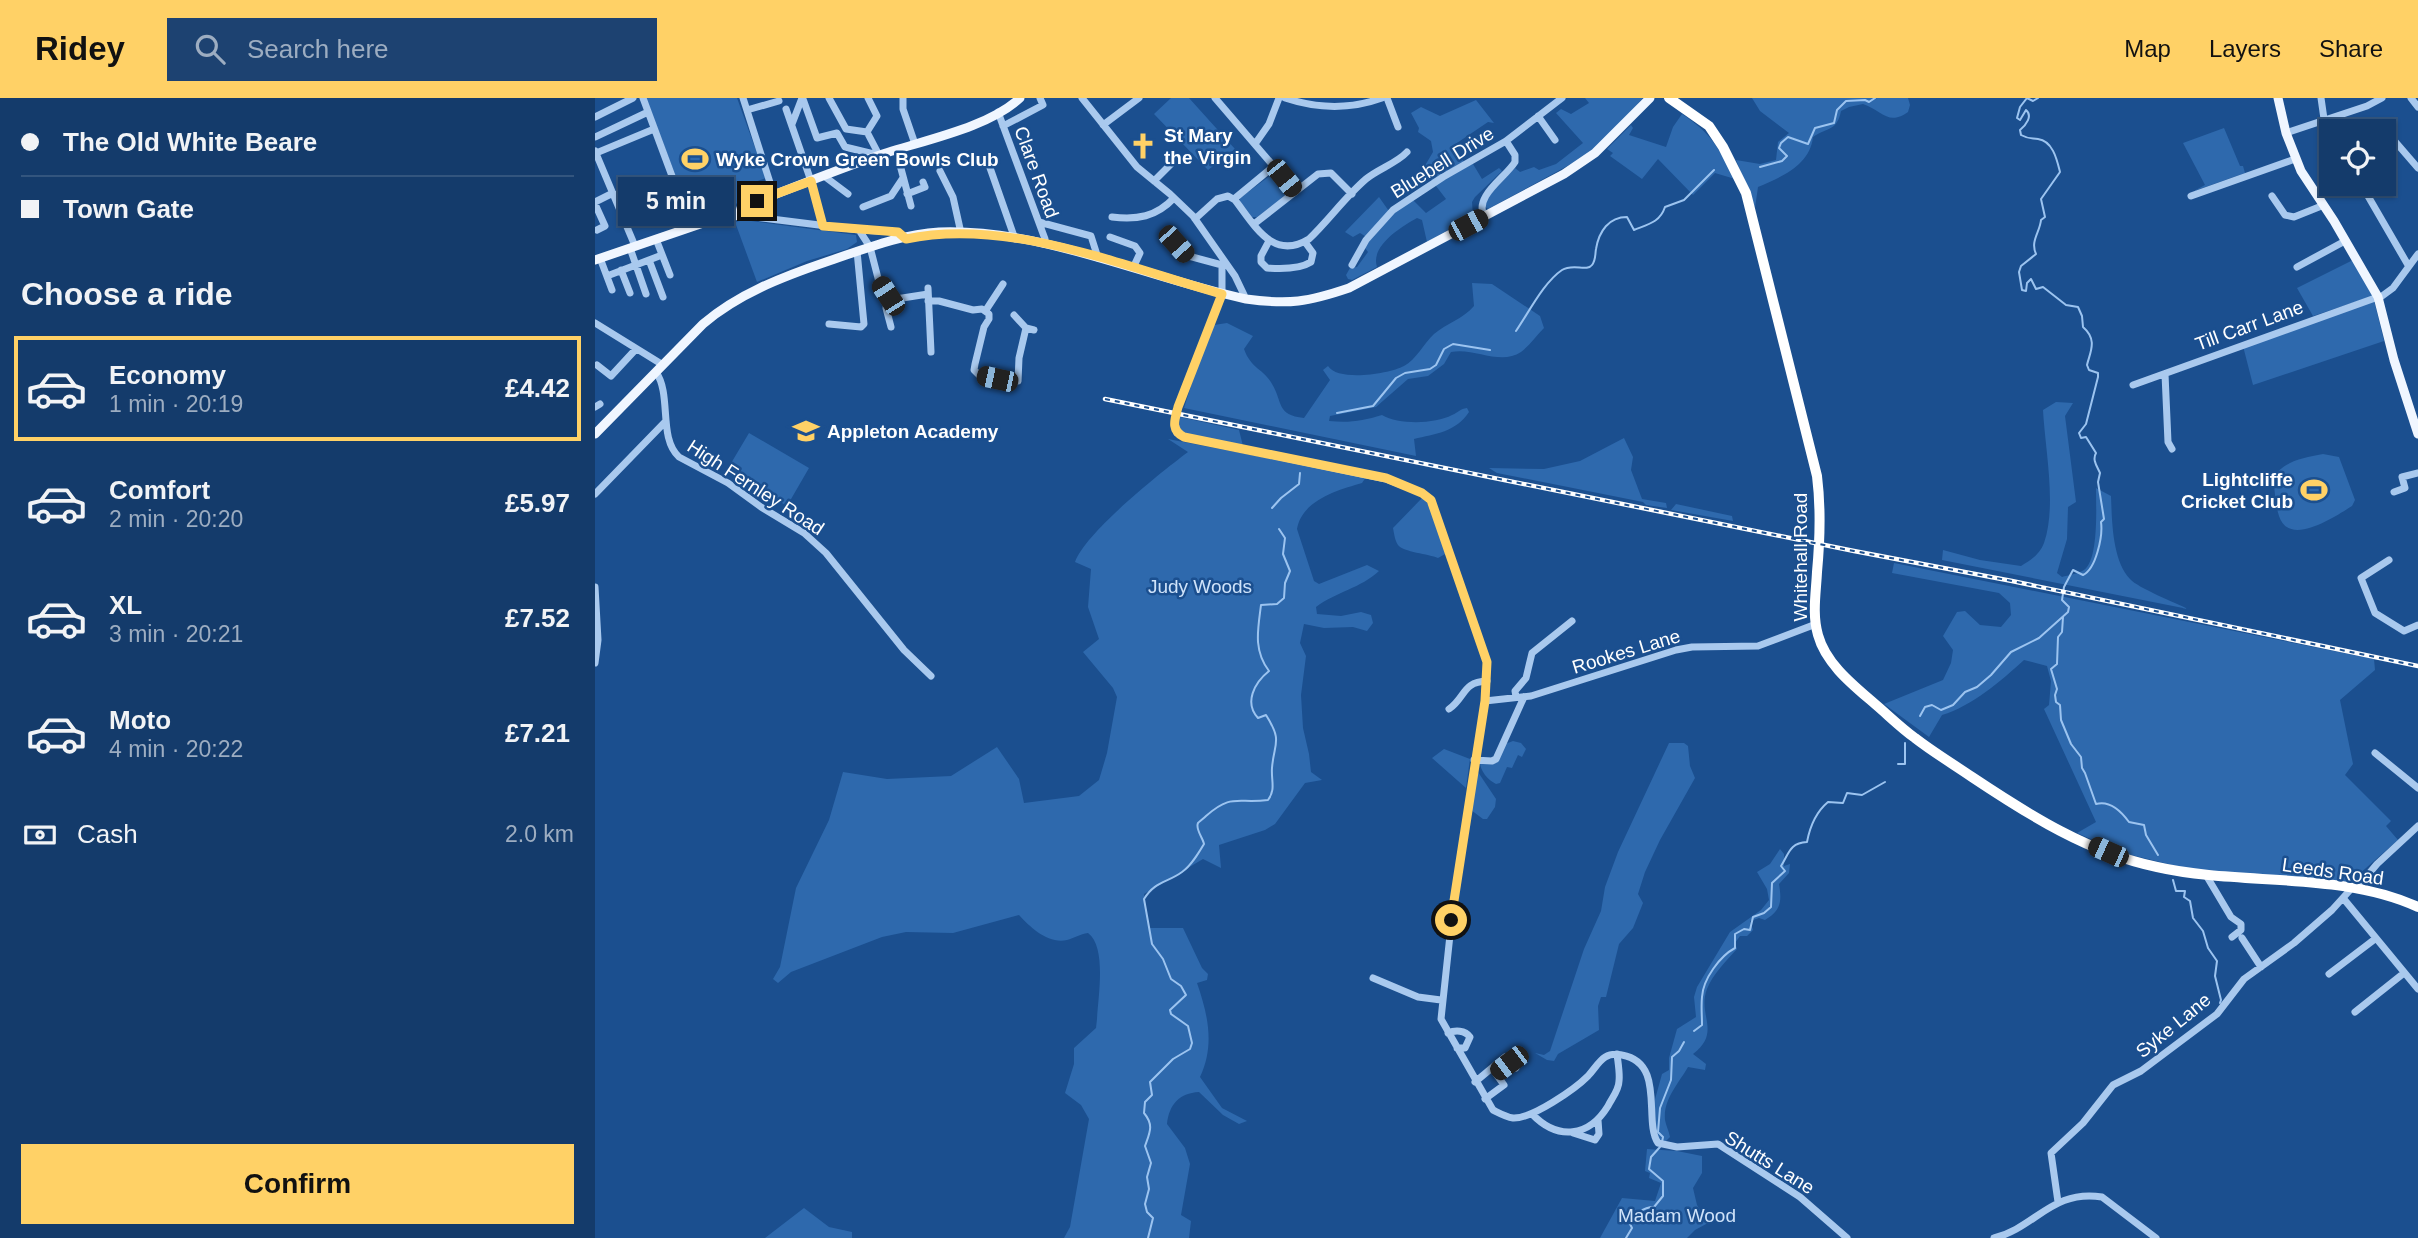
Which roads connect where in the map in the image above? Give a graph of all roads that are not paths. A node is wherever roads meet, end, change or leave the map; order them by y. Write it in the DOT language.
graph roads {
  1 [pos="633,98"];
  2 [pos="643,98"];
  3 [pos="743,98"];
  4 [pos="803,98"];
  5 [pos="829,98"];
  6 [pos="868,98"];
  7 [pos="903,98"];
  8 [pos="1020,98"];
  9 [pos="1040,98"];
  10 [pos="1082,98"];
  11 [pos="1139,98"];
  12 [pos="1215,98"];
  13 [pos="1279,98"];
  14 [pos="1285,98"];
  15 [pos="1337,98"];
  16 [pos="1384,98"];
  17 [pos="1562,98"];
  18 [pos="1650,98"];
  19 [pos="1669,98"];
  20 [pos="2278,98"];
  21 [pos="2321,98"];
  22 [pos="2382,98"];
  23 [pos="2412,98"];
  24 [pos="779,101"];
  25 [pos="1338,107"];
  26 [pos="2418,107"];
  27 [pos="786,109"];
  28 [pos="747,110"];
  29 [pos="648,112"];
  30 [pos="998,112"];
  31 [pos="1538,116"];
  32 [pos="595,117"];
  33 [pos="2323,119"];
  34 [pos="2319,121"];
  35 [pos="792,125"];
  36 [pos="1103,125"];
  37 [pos="1003,127"];
  38 [pos="1398,127"];
  39 [pos="654,129"];
  40 [pos="867,132"];
  41 [pos="2286,133"];
  42 [pos="595,136"];
  43 [pos="1555,140"];
  44 [pos="1506,141"];
  45 [pos="2396,142"];
  46 [pos="915,144"];
  47 [pos="1255,144"];
  48 [pos="896,150"];
  49 [pos="595,152"];
  50 [pos="1407,152"];
  51 [pos="879,155"];
  52 [pos="1178,158"];
  53 [pos="2295,159"];
  54 [pos="989,165"];
  55 [pos="1274,166"];
  56 [pos="2418,167"];
  57 [pos="940,172"];
  58 [pos="824,176"];
  59 [pos="903,178"];
  60 [pos="717,180"];
  61 [pos="811,181"];
  62 [pos="1154,181"];
  63 [pos="923,182"];
  64 [pos="1295,191"];
  65 [pos="613,193"];
  66 [pos="848,194"];
  67 [pos="907,194"];
  68 [pos="1352,194"];
  69 [pos="679,195"];
  70 [pos="774,195"];
  71 [pos="2192,196"];
  72 [pos="2272,196"];
  73 [pos="2368,196"];
  74 [pos="1174,198"];
  75 [pos="1234,199"];
  76 [pos="595,203"];
  77 [pos="2324,205"];
  78 [pos="911,206"];
  79 [pos="863,207"];
  80 [pos="739,215"];
  81 [pos="623,216"];
  82 [pos="1484,216"];
  83 [pos="1112,217"];
  84 [pos="1195,219"];
  85 [pos="1039,222"];
  86 [pos="1065,223"];
  87 [pos="1254,224"];
  88 [pos="1050,225"];
  89 [pos="823,226"];
  90 [pos="691,227"];
  91 [pos="597,230"];
  92 [pos="859,230"];
  93 [pos="961,233"];
  94 [pos="1166,234"];
  95 [pos="1110,237"];
  96 [pos="656,239"];
  97 [pos="906,239"];
  98 [pos="1015,239"];
  99 [pos="1269,241"];
  100 [pos="2345,241"];
  101 [pos="1305,242"];
  102 [pos="1044,244"];
  103 [pos="633,247"];
  104 [pos="870,247"];
  105 [pos="857,251"];
  106 [pos="2418,254"];
  107 [pos="662,255"];
  108 [pos="1098,258"];
  109 [pos="597,259"];
  110 [pos="649,260"];
  111 [pos="1224,263"];
  112 [pos="636,265"];
  113 [pos="1352,265"];
  114 [pos="2408,265"];
  115 [pos="2297,267"];
  116 [pos="1133,268"];
  117 [pos="621,271"];
  118 [pos="670,275"];
  119 [pos="607,276"];
  120 [pos="1003,284"];
  121 [pos="612,289"];
  122 [pos="630,293"];
  123 [pos="646,294"];
  124 [pos="928,294"];
  125 [pos="1222,294"];
  126 [pos="888,296"];
  127 [pos="663,297"];
  128 [pos="2378,298"];
  129 [pos="1246,299"];
  130 [pos="986,310"];
  131 [pos="1014,315"];
  132 [pos="595,323"];
  133 [pos="829,324"];
  134 [pos="891,327"];
  135 [pos="636,349"];
  136 [pos="931,352"];
  137 [pos="597,365"];
  138 [pos="659,368"];
  139 [pos="2165,374"];
  140 [pos="2133,385"];
  141 [pos="666,421"];
  142 [pos="595,434"];
  143 [pos="2418,434"];
  144 [pos="2172,449"];
  145 [pos="2418,473"];
  146 [pos="2394,492"];
  147 [pos="595,494"];
  148 [pos="2389,560"];
  149 [pos="595,591"];
  150 [pos="1572,621"];
  151 [pos="1816,624"];
  152 [pos="2418,625"];
  153 [pos="595,663"];
  154 [pos="931,676"];
  155 [pos="1487,681"];
  156 [pos="1515,697"];
  157 [pos="1524,697"];
  158 [pos="1485,701"];
  159 [pos="1449,709"];
  160 [pos="2375,752"];
  161 [pos="1474,760"];
  162 [pos="2418,788"];
  163 [pos="2418,826"];
  164 [pos="2206,875"];
  165 [pos="2242,877"];
  166 [pos="2354,889"];
  167 [pos="2343,898"];
  168 [pos="2418,907"];
  169 [pos="2232,937"];
  170 [pos="2242,938"];
  171 [pos="2375,939"];
  172 [pos="2261,967"];
  173 [pos="2404,973"];
  174 [pos="2329,974"];
  175 [pos="1373,978"];
  176 [pos="2418,989"];
  177 [pos="1441,1000"];
  178 [pos="2355,1012"];
  179 [pos="1448,1034"];
  180 [pos="1457,1048"];
  181 [pos="1496,1051"];
  182 [pos="1617,1054"];
  183 [pos="1516,1068"];
  184 [pos="1478,1086"];
  185 [pos="1485,1099"];
  186 [pos="1532,1114"];
  187 [pos="1598,1120"];
  188 [pos="1573,1133"];
  189 [pos="2058,1202"];
  190 [pos="1847,1238"];
  191 [pos="1994,1238"];
  192 [pos="2156,1238"];
  1 -- 32 [label="street"];
  2 -- 29 [label="street"];
  3 -- 28 [label="street"];
  4 -- 35 [label="street"];
  4 -- 51 [label="street"];
  5 -- 40 [label="street"];
  6 -- 40 [label="street"];
  7 -- 46 [label="street"];
  8 -- 30 [label="main road"];
  9 -- 37 [label="street"];
  10 -- 36 [label="street"];
  11 -- 36 [label="street"];
  12 -- 47 [label="street"];
  13 -- 47 [label="street"];
  14 -- 25 [label="street"];
  15 -- 25 [label="street"];
  16 -- 25 [label="street"];
  16 -- 38 [label="street"];
  17 -- 31 [label="street, Bluebell Drive"];
  18 -- 82 [label="main road"];
  19 -- 151 [label="highway, Whitehall Road"];
  20 -- 41 [label="main road"];
  21 -- 33 [label="street"];
  22 -- 33 [label="street"];
  23 -- 26 [label="street"];
  24 -- 28 [label="street"];
  27 -- 35 [label="street"];
  28 -- 70 [label="street"];
  29 -- 39 [label="street"];
  29 -- 42 [label="street"];
  30 -- 37 [label="street, Clare Road"];
  30 -- 46 [label="main road"];
  31 -- 43 [label="street"];
  31 -- 44 [label="street, Bluebell Drive"];
  34 -- 41 [label="street"];
  35 -- 61 [label="street"];
  36 -- 62 [label="street"];
  37 -- 85 [label="street, Clare Road"];
  39 -- 49 [label="street"];
  39 -- 69 [label="street"];
  40 -- 51 [label="street"];
  41 -- 53 [label="main road"];
  44 -- 82 [label="street"];
  44 -- 113 [label="street, Bluebell Drive"];
  45 -- 56 [label="street"];
  46 -- 48 [label="main road"];
  47 -- 55 [label="street"];
  48 -- 51 [label="main road"];
  48 -- 59 [label="street"];
  49 -- 65 [label="street"];
  50 -- 68 [label="street"];
  51 -- 58 [label="main road"];
  52 -- 62 [label="street"];
  53 -- 71 [label="street"];
  53 -- 77 [label="main road"];
  54 -- 98 [label="street"];
  55 -- 64 [label="street"];
  55 -- 75 [label="street"];
  57 -- 93 [label="street"];
  58 -- 61 [label="main road"];
  58 -- 66 [label="street"];
  59 -- 67 [label="street"];
  59 -- 79 [label="street"];
  60 -- 69 [label="street"];
  61 -- 70 [label="main road"];
  61 -- 89 [label="street"];
  62 -- 74 [label="street"];
  63 -- 67 [label="street"];
  64 -- 68 [label="street"];
  64 -- 87 [label="street"];
  65 -- 76 [label="street"];
  65 -- 81 [label="street"];
  67 -- 78 [label="street"];
  68 -- 101 [label="street"];
  69 -- 81 [label="street"];
  69 -- 90 [label="street"];
  70 -- 80 [label="main road"];
  72 -- 77 [label="street"];
  73 -- 114 [label="street"];
  74 -- 83 [label="street"];
  74 -- 84 [label="street"];
  75 -- 84 [label="street"];
  75 -- 87 [label="street"];
  76 -- 91 [label="street"];
  77 -- 100 [label="main road"];
  80 -- 89 [label="street"];
  80 -- 90 [label="main road"];
  81 -- 103 [label="street"];
  82 -- 129 [label="main road"];
  84 -- 111 [label="street"];
  85 -- 88 [label="street"];
  85 -- 102 [label="street, Clare Road"];
  86 -- 88 [label="street"];
  87 -- 99 [label="street"];
  88 -- 108 [label="street"];
  89 -- 92 [label="street"];
  90 -- 96 [label="main road"];
  92 -- 97 [label="street"];
  92 -- 104 [label="street"];
  93 -- 97 [label="main road"];
  93 -- 98 [label="main road"];
  94 -- 111 [label="street"];
  95 -- 116 [label="street"];
  96 -- 103 [label="main road"];
  96 -- 107 [label="street"];
  97 -- 104 [label="main road"];
  98 -- 102 [label="main road"];
  99 -- 101 [label="street"];
  99 -- 101 [label="street"];
  100 -- 115 [label="street"];
  100 -- 128 [label="main road"];
  102 -- 108 [label="main road"];
  103 -- 109 [label="main road"];
  103 -- 112 [label="street"];
  104 -- 105 [label="main road"];
  104 -- 126 [label="street"];
  105 -- 133 [label="street"];
  105 -- 138 [label="main road"];
  106 -- 114 [label="street"];
  107 -- 110 [label="street"];
  107 -- 118 [label="street"];
  108 -- 116 [label="main road"];
  109 -- 119 [label="street"];
  110 -- 112 [label="street"];
  110 -- 127 [label="street"];
  111 -- 125 [label="street"];
  111 -- 129 [label="street"];
  112 -- 117 [label="street"];
  112 -- 123 [label="street"];
  114 -- 128 [label="street"];
  116 -- 125 [label="main road"];
  117 -- 119 [label="street"];
  117 -- 122 [label="street"];
  119 -- 121 [label="street"];
  120 -- 130 [label="street"];
  124 -- 126 [label="street"];
  124 -- 130 [label="street"];
  124 -- 136 [label="street"];
  125 -- 129 [label="main road"];
  125 -- 155 [label="street, bridge"];
  126 -- 134 [label="street"];
  128 -- 139 [label="street, Till Carr Lane"];
  128 -- 143 [label="main road"];
  130 -- 131 [label="street"];
  132 -- 135 [label="street"];
  135 -- 137 [label="street"];
  135 -- 138 [label="street"];
  138 -- 141 [label="street, High Fernley Road"];
  138 -- 142 [label="main road"];
  139 -- 140 [label="street, Till Carr Lane"];
  139 -- 144 [label="street"];
  141 -- 147 [label="street"];
  141 -- 154 [label="street, High Fernley Road"];
  145 -- 146 [label="street"];
  148 -- 152 [label="street"];
  149 -- 153 [label="street"];
  150 -- 156 [label="street"];
  151 -- 157 [label="street, Rookes Lane"];
  151 -- 164 [label="highway, Whitehall Road"];
  155 -- 158 [label="street"];
  155 -- 159 [label="street"];
  156 -- 157 [label="street, Rookes Lane"];
  156 -- 158 [label="street, Rookes Lane"];
  157 -- 161 [label="street"];
  158 -- 161 [label="street"];
  160 -- 162 [label="street"];
  161 -- 177 [label="street"];
  163 -- 166 [label="street, Syke Lane"];
  164 -- 165 [label="highway, Whitehall Road"];
  164 -- 169 [label="street"];
  165 -- 166 [label="highway, Leeds Road"];
  166 -- 167 [label="street, Syke Lane"];
  166 -- 168 [label="highway, Leeds Road"];
  167 -- 171 [label="street"];
  167 -- 172 [label="street, Syke Lane"];
  170 -- 172 [label="street"];
  171 -- 173 [label="street"];
  171 -- 174 [label="street"];
  172 -- 189 [label="street, Syke Lane"];
  173 -- 176 [label="street"];
  173 -- 178 [label="street"];
  175 -- 177 [label="street"];
  177 -- 179 [label="street"];
  179 -- 180 [label="street"];
  179 -- 180 [label="street"];
  180 -- 184 [label="street"];
  181 -- 184 [label="street"];
  182 -- 186 [label="street"];
  182 -- 187 [label="street"];
  182 -- 190 [label="street, Shutts Lane"];
  183 -- 185 [label="street"];
  184 -- 185 [label="street"];
  185 -- 186 [label="street"];
  186 -- 188 [label="street"];
  187 -- 188 [label="street"];
  187 -- 188 [label="street"];
  189 -- 191 [label="street"];
  189 -- 192 [label="street"];
}
